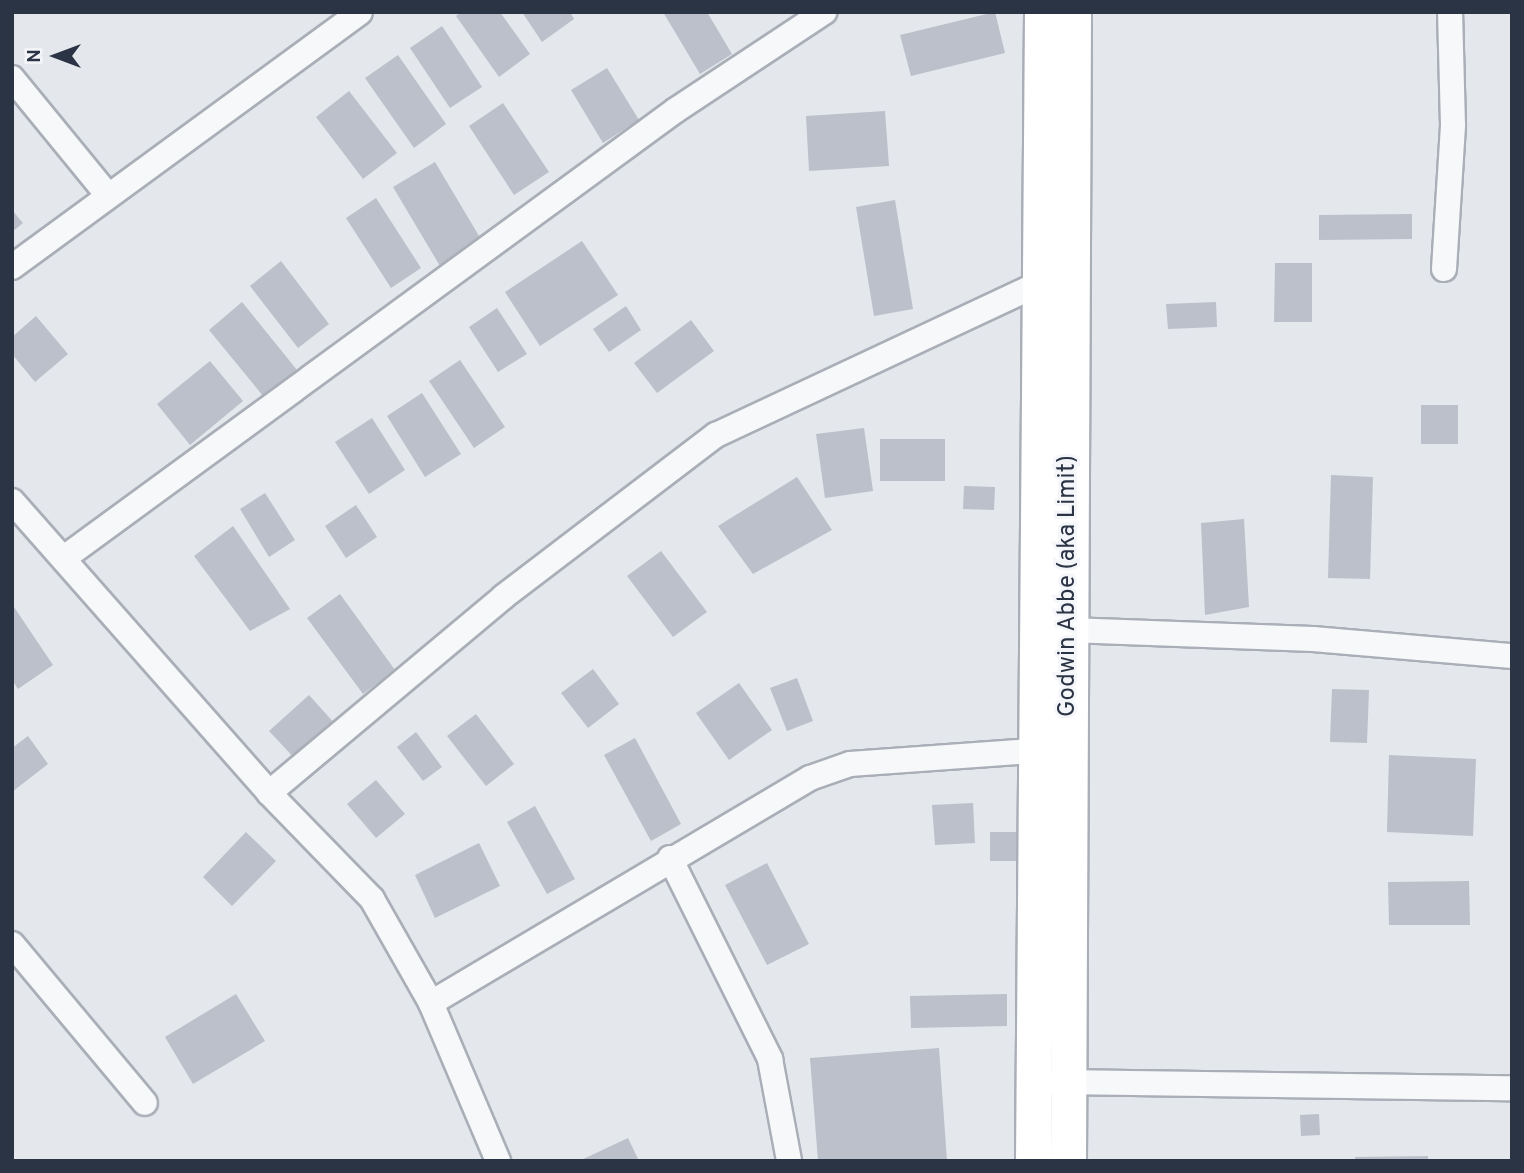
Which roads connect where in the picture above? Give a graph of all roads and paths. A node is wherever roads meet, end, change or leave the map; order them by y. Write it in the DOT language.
graph roads {
  1 [pos="824,12"];
  2 [pos="1042,12"];
  3 [pos="1073,12"];
  4 [pos="1450,12"];
  5 [pos="344,16"];
  6 [pos="12,78"];
  7 [pos="107,194"];
  8 [pos="12,267"];
  9 [pos="1444,269"];
  10 [pos="1038,284"];
  11 [pos="12,501"];
  12 [pos="64,558"];
  13 [pos="1069,630"];
  14 [pos="1512,656"];
  15 [pos="1032,751"];
  16 [pos="269,793"];
  17 [pos="670,858"];
  18 [pos="12,944"];
  19 [pos="430,1003"];
  20 [pos="1033,1081"];
  21 [pos="1068,1083"];
  22 [pos="1512,1088"];
  23 [pos="145,1104"];
  24 [pos="498,1161"];
  25 [pos="789,1161"];
  26 [pos="1033,1161"];
  27 [pos="1068,1161"];
  1 -- 12 [label="street"];
  2 -- 10 [label="street, Godwin Abbe (aka Limit)"];
  3 -- 13 [label="street, Godwin Abbe (aka Limit)"];
  4 -- 9 [label="street"];
  5 -- 7 [label="street"];
  6 -- 7 [label="street"];
  7 -- 8 [label="street"];
  10 -- 15 [label="street, Godwin Abbe (aka Limit)"];
  10 -- 16 [label="street"];
  11 -- 12 [label="street"];
  12 -- 16 [label="street"];
  13 -- 14 [label="street"];
  13 -- 21 [label="street, Godwin Abbe (aka Limit)"];
  15 -- 17 [label="street"];
  15 -- 20 [label="street, Godwin Abbe (aka Limit)"];
  16 -- 19 [label="street"];
  17 -- 19 [label="street"];
  17 -- 25 [label="street"];
  18 -- 23 [label="street"];
  19 -- 24 [label="street"];
  20 -- 21 [label="street"];
  20 -- 26 [label="street, Godwin Abbe (aka Limit)"];
  21 -- 22 [label="street"];
  21 -- 27 [label="street, Godwin Abbe (aka Limit)"];
}
